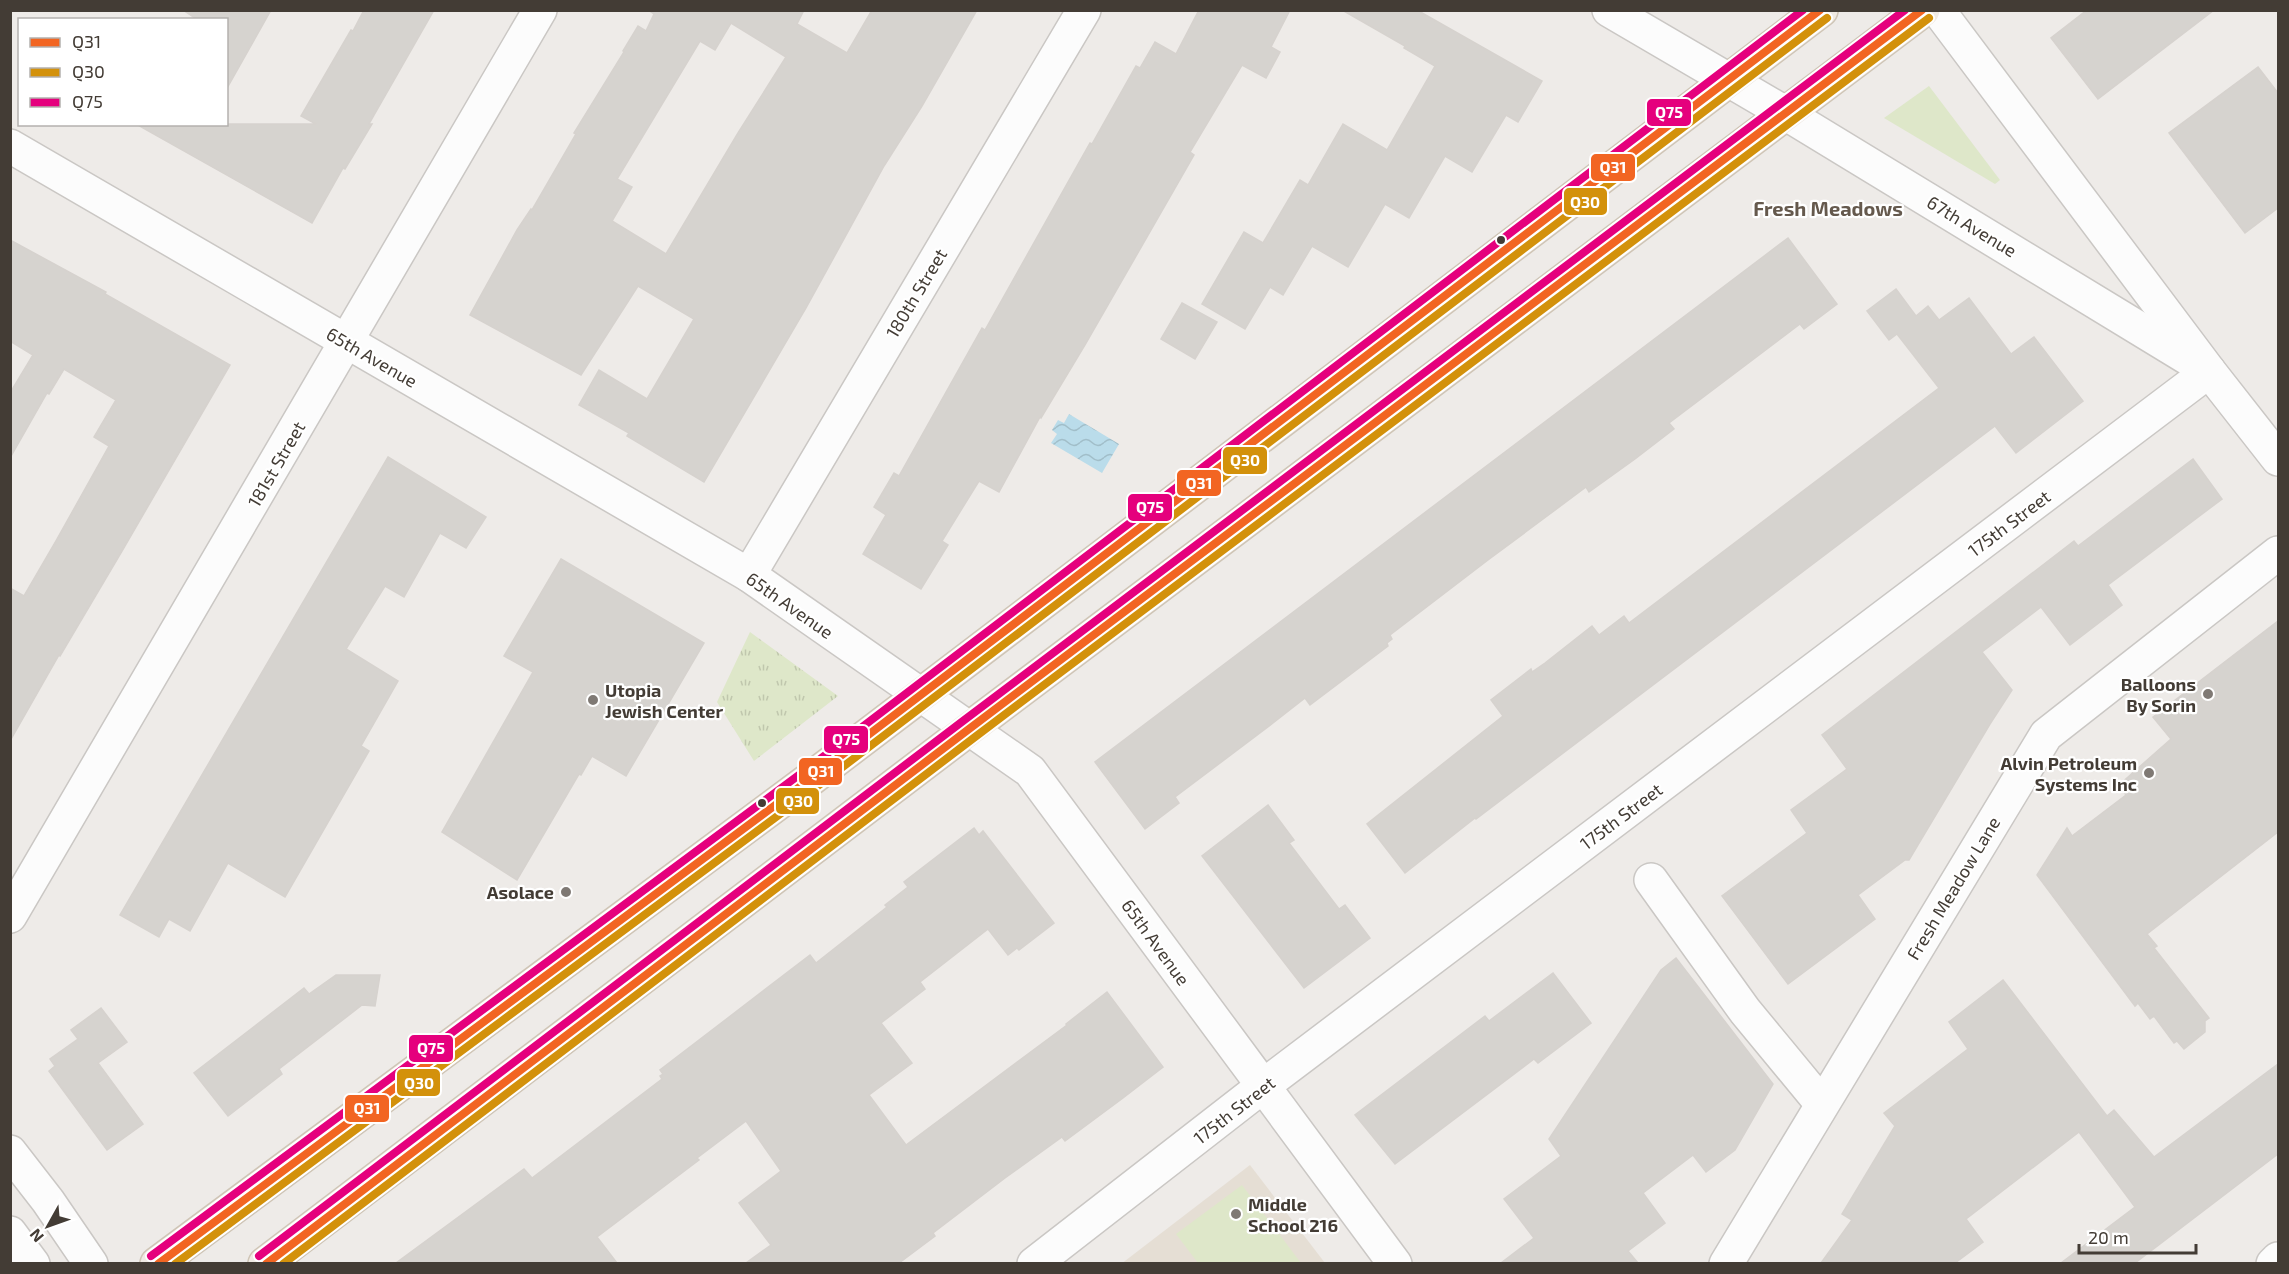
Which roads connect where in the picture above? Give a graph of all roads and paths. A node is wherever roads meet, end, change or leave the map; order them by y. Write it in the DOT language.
graph roads {
  1 [pos="540,10"];
  2 [pos="1084,10"];
  3 [pos="1609,10"];
  4 [pos="1821,10"];
  5 [pos="1923,10"];
  6 [pos="1938,10"];
  7 [pos="1729,81"];
  8 [pos="1785,113"];
  9 [pos="10,146"];
  10 [pos="347,343"];
  11 [pos="2210,371"];
  12 [pos="2278,459"];
  13 [pos="2278,553"];
  14 [pos="748,576"];
  15 [pos="919,694"];
  16 [pos="969,729"];
  17 [pos="1651,880"];
  18 [pos="10,916"];
  19 [pos="1263,1086"];
  20 [pos="1821,1103"];
  21 [pos="10,1152"];
  22 [pos="10,1233"];
  23 [pos="2278,1260"];
  24 [pos="33,1263"];
  25 [pos="91,1263"];
  26 [pos="157,1263"];
  27 [pos="265,1263"];
  28 [pos="1034,1263"];
  29 [pos="1395,1263"];
  30 [pos="1726,1263"];
  31 [pos="2273,1263"];
  1 -- 10 [label="street, 181st Street"];
  2 -- 14 [label="street, 180th Street"];
  3 -- 7 [label="street, 67th Avenue"];
  4 -- 7 [label="main road"];
  5 -- 8 [label="main road"];
  6 -- 11 [label="street, 67th Avenue"];
  7 -- 8 [label="street, 67th Avenue"];
  7 -- 15 [label="main road"];
  8 -- 11 [label="street, 67th Avenue"];
  8 -- 16 [label="main road"];
  9 -- 10 [label="street, 65th Avenue"];
  10 -- 14 [label="street, 65th Avenue"];
  10 -- 18 [label="street, 181st Street"];
  11 -- 12 [label="street, 67th Avenue"];
  11 -- 19 [label="street, 175th Street"];
  13 -- 20 [label="street, Fresh Meadow Lane"];
  14 -- 15 [label="street, 65th Avenue"];
  15 -- 16 [label="street, 65th Avenue"];
  15 -- 26 [label="main road"];
  16 -- 19 [label="street, 65th Avenue"];
  16 -- 27 [label="main road"];
  17 -- 20 [label="street"];
  19 -- 28 [label="street, 175th Street"];
  19 -- 29 [label="street, 65th Avenue"];
  20 -- 30 [label="street, Fresh Meadow Lane"];
  21 -- 25 [label="street"];
  22 -- 24 [label="street"];
  23 -- 31 [label="street"];
}
